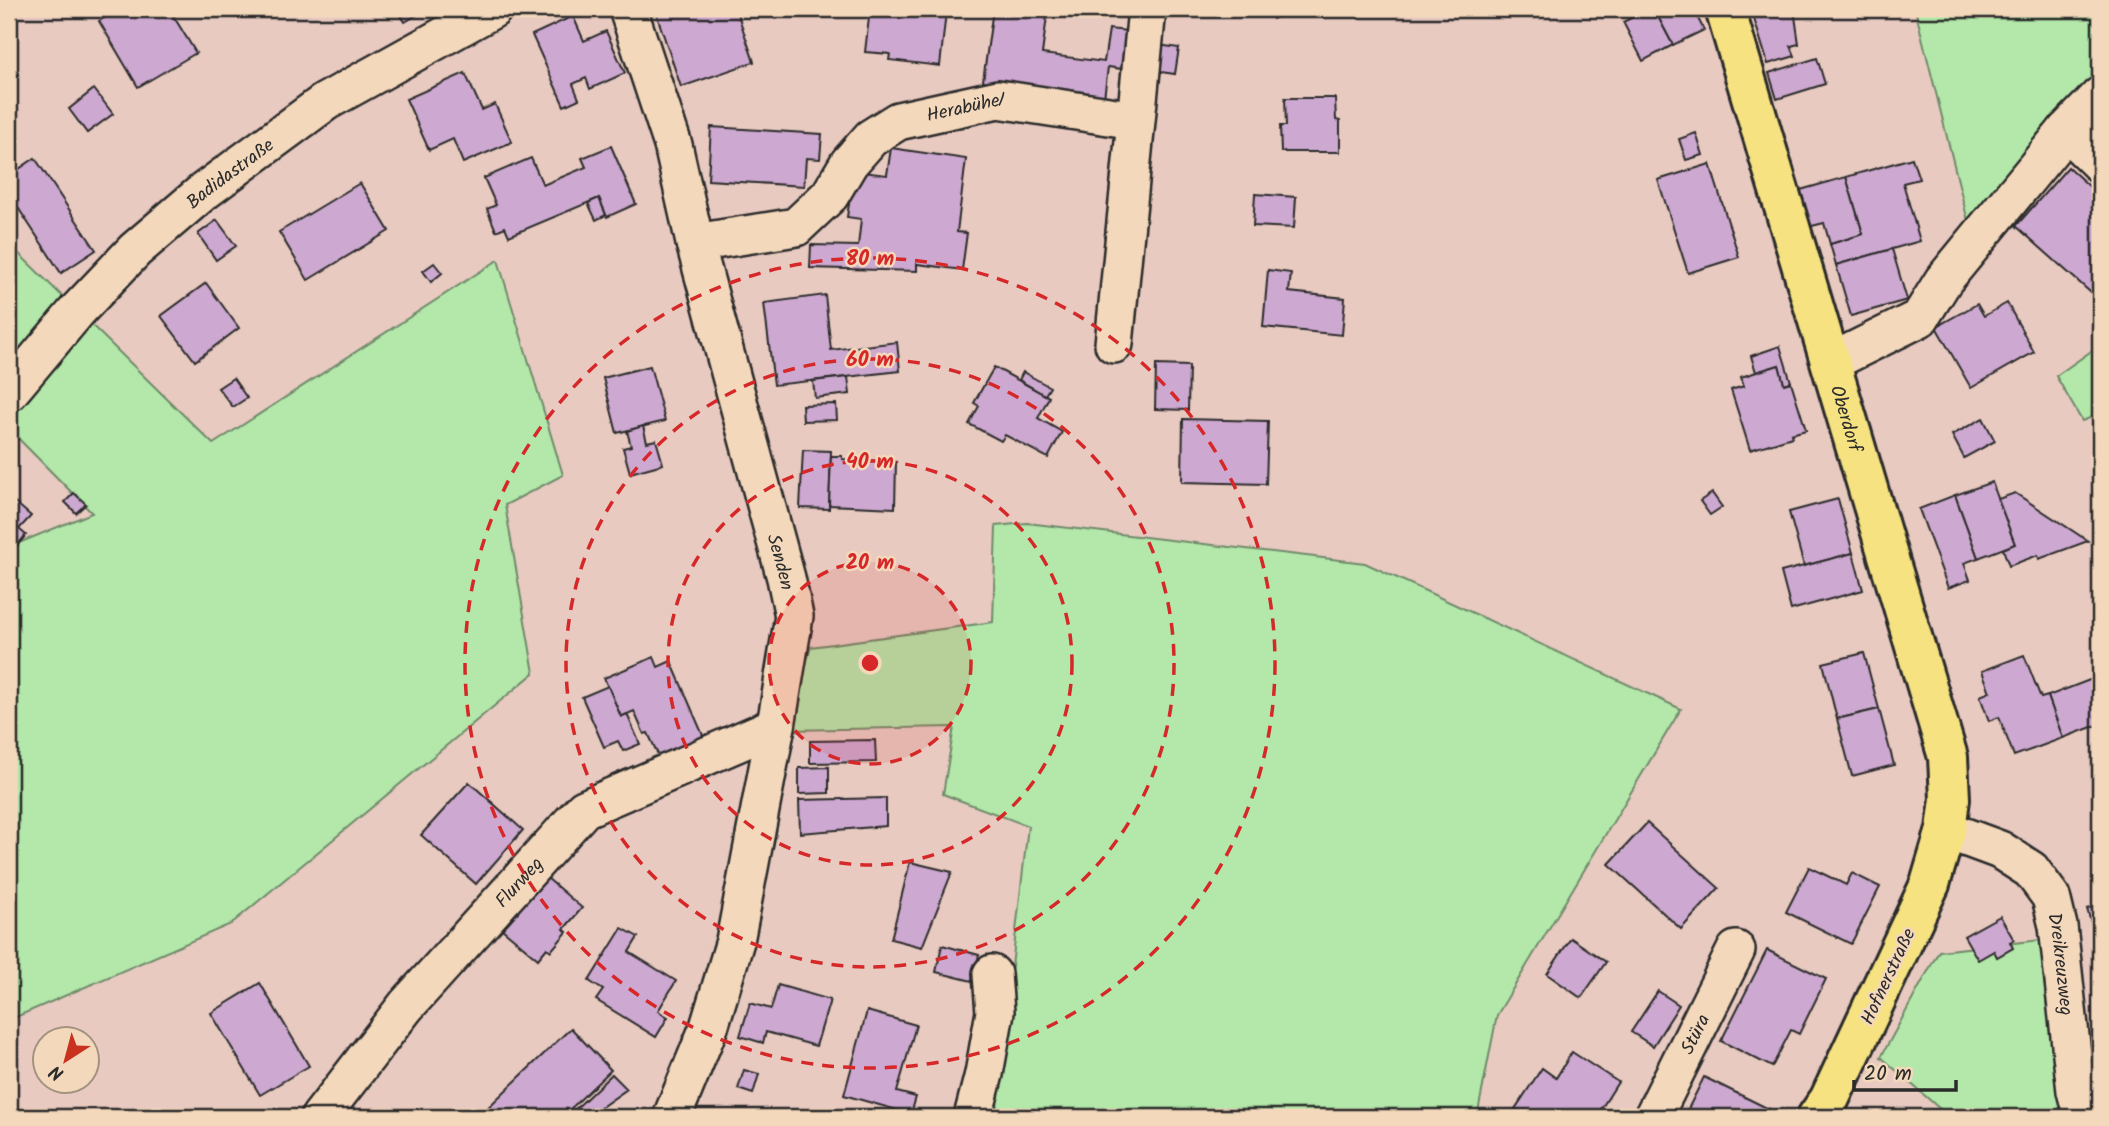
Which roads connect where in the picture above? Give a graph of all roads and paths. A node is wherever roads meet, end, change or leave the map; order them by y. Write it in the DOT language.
graph roads {
  1 [pos="493,9"];
  2 [pos="628,9"];
  3 [pos="1147,9"];
  4 [pos="1725,9"];
  5 [pos="2100,96"];
  6 [pos="1135,120"];
  7 [pos="2066,131"];
  8 [pos="2100,164"];
  9 [pos="695,243"];
  10 [pos="1114,344"];
  11 [pos="1831,362"];
  12 [pos="9,392"];
  13 [pos="776,726"];
  14 [pos="1946,830"];
  15 [pos="1736,950"];
  16 [pos="992,974"];
  17 [pos="320,1117"];
  18 [pos="672,1117"];
  19 [pos="973,1117"];
  20 [pos="1653,1117"];
  21 [pos="1817,1117"];
  22 [pos="2083,1117"];
  1 -- 12 [label="street, Badidastraße"];
  2 -- 9 [label="street, Senden"];
  3 -- 6 [label="street"];
  4 -- 11 [label="main road, Oberdorf"];
  5 -- 7 [label="street"];
  6 -- 9 [label="street, Herabühel"];
  6 -- 10 [label="street"];
  7 -- 8 [label="street"];
  7 -- 11 [label="street"];
  9 -- 13 [label="street, Senden"];
  11 -- 14 [label="main road, Oberdorf"];
  13 -- 17 [label="street, Flurweg"];
  13 -- 18 [label="street, Senden"];
  14 -- 21 [label="main road, Hofnerstraße"];
  14 -- 22 [label="street, Dreikreuzweg"];
  15 -- 20 [label="street, Stüra"];
  16 -- 19 [label="street"];
}
